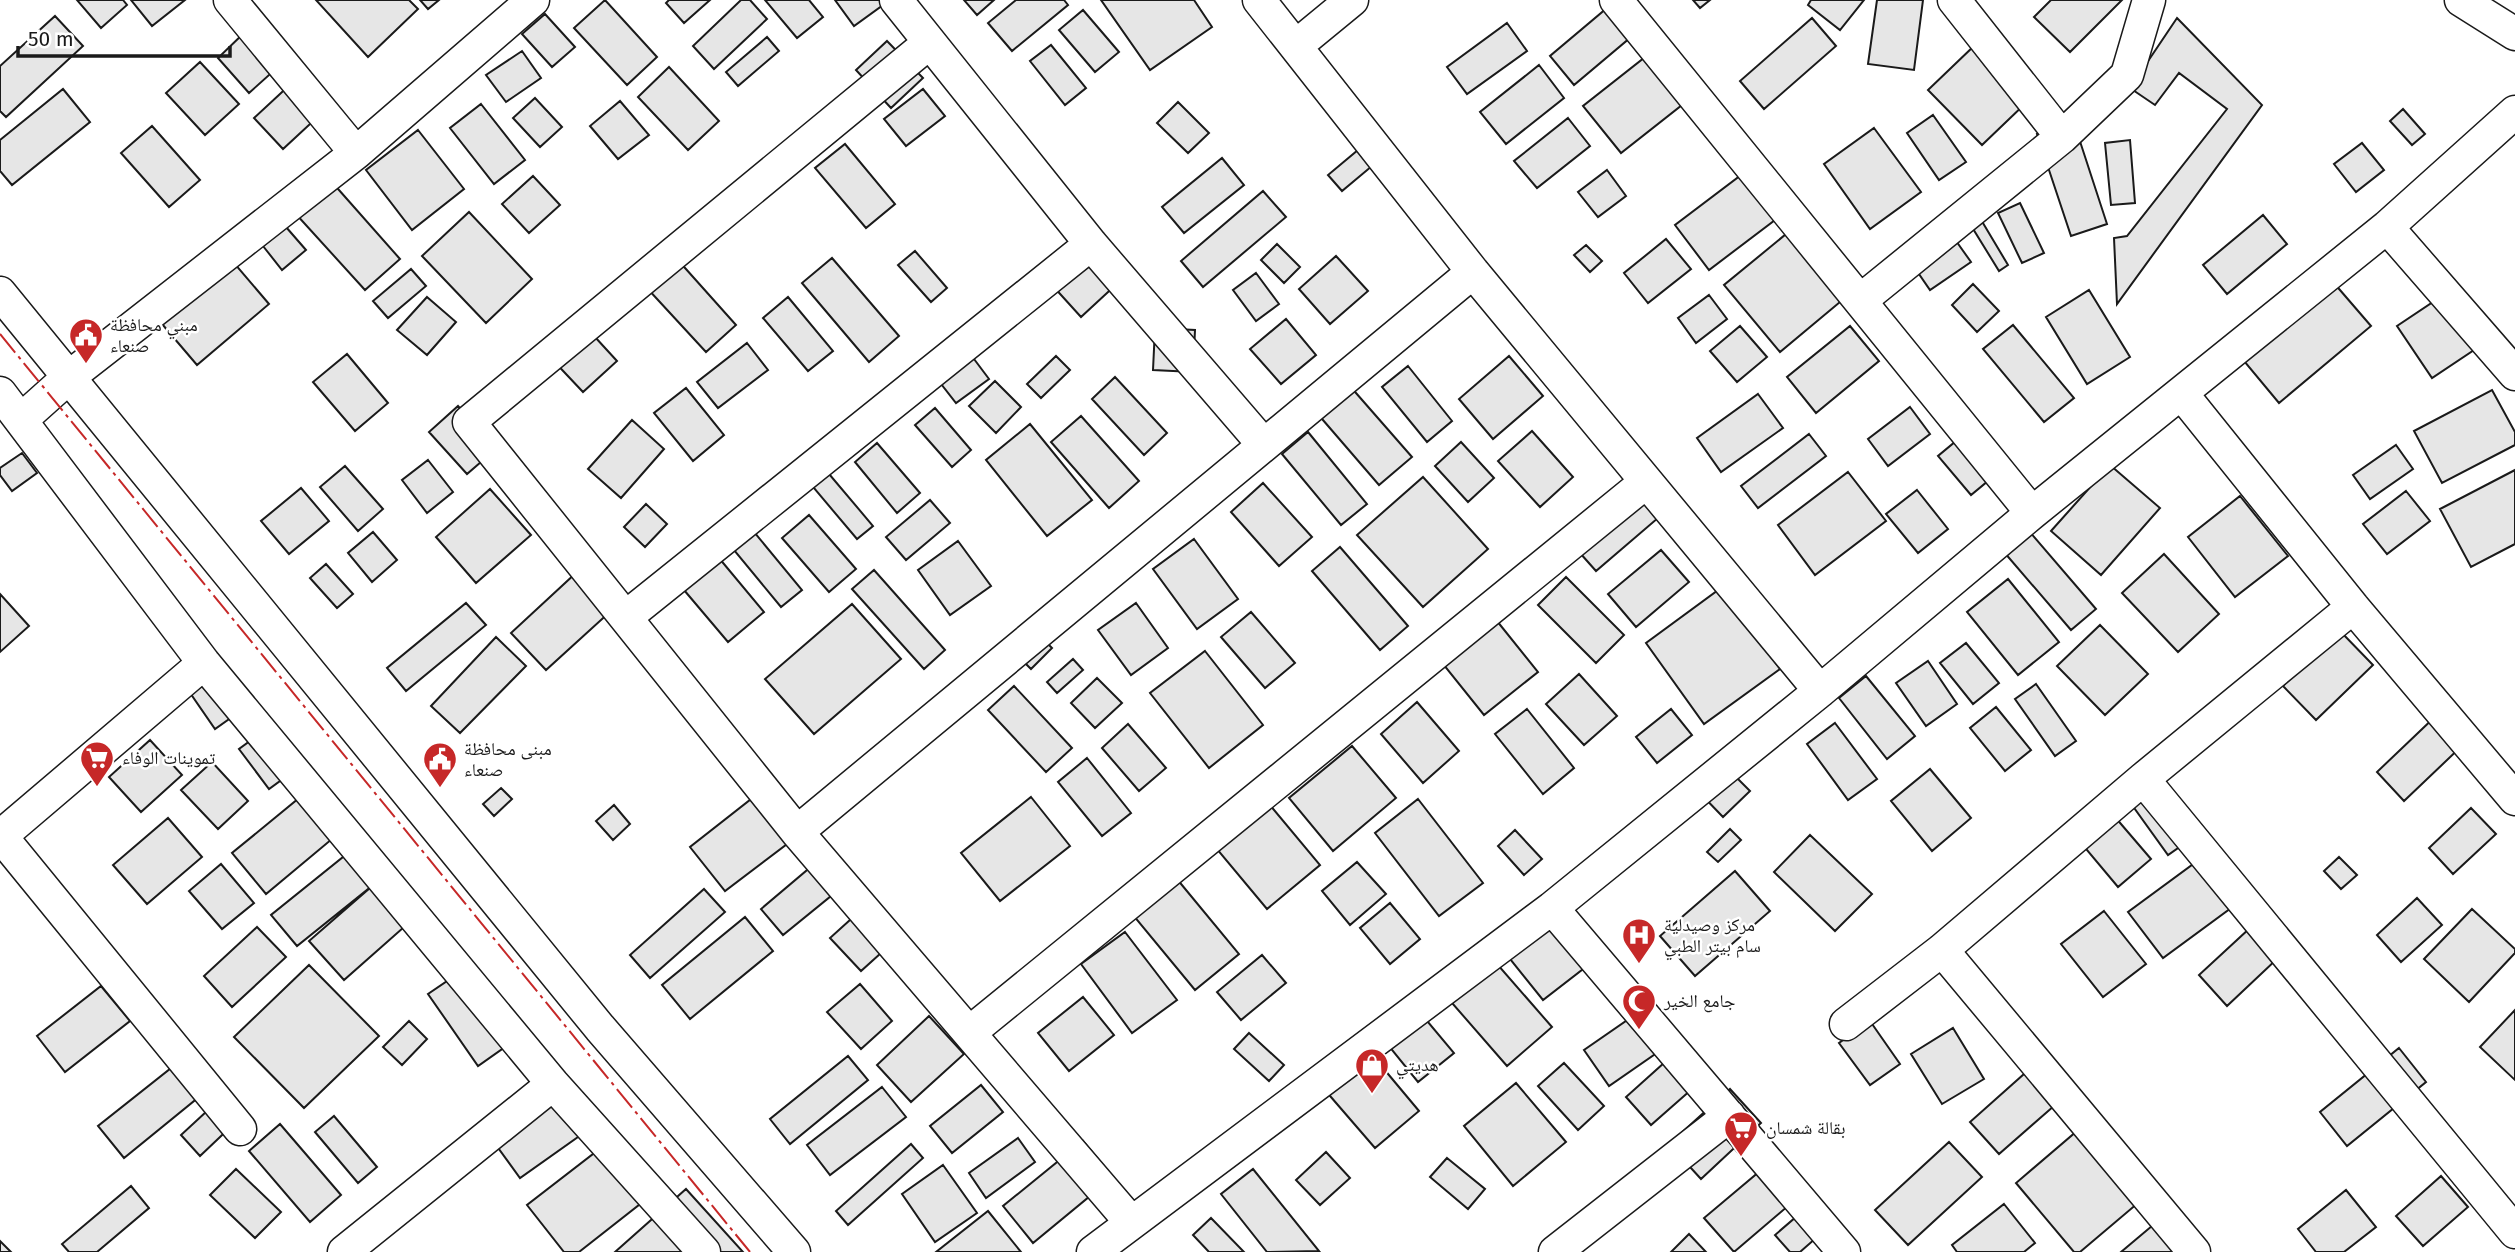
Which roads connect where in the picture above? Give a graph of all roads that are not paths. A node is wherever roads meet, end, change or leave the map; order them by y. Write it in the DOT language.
graph roads {
  1 [pos="230,0"];
  2 [pos="533,0"];
  3 [pos="896,0"];
  4 [pos="1259,0"];
  5 [pos="1352,0"];
  6 [pos="1616,0"];
  7 [pos="1954,0"];
  8 [pos="2149,0"];
  9 [pos="2461,0"];
  10 [pos="2515,34"];
  11 [pos="929,44"];
  12 [pos="1296,46"];
  13 [pos="2515,112"];
  14 [pos="2062,136"];
  15 [pos="356,153"];
  16 [pos="2387,227"];
  17 [pos="1091,244"];
  18 [pos="1474,272"];
  19 [pos="0,293"];
  20 [pos="1861,300"];
  21 [pos="2515,374"];
  22 [pos="69,376"];
  23 [pos="0,394"];
  24 [pos="2182,394"];
  25 [pos="21,419"];
  26 [pos="1264,445"];
  27 [pos="1646,482"];
  28 [pos="2032,513"];
  29 [pos="2353,607"];
  30 [pos="626,617"];
  31 [pos="204,663"];
  32 [pos="1820,691"];
  33 [pos="2143,779"];
  34 [pos="2515,799"];
  35 [pos="797,832"];
  36 [pos="0,835"];
  37 [pos="1552,908"];
  38 [pos="1942,950"];
  39 [pos="1846,1024"];
  40 [pos="969,1033"];
  41 [pos="553,1084"];
  42 [pos="1729,1116"];
  43 [pos="240,1129"];
  44 [pos="1130,1221"];
  45 [pos="2515,1232"];
  46 [pos="344,1252"];
  47 [pos="705,1252"];
  48 [pos="794,1252"];
  49 [pos="1093,1252"];
  50 [pos="1555,1252"];
  51 [pos="1844,1252"];
  52 [pos="2194,1252"];
  1 -- 15 [label="street"];
  2 -- 15 [label="street"];
  3 -- 11 [label="street"];
  4 -- 12 [label="street"];
  5 -- 12 [label="street"];
  6 -- 20 [label="street"];
  7 -- 14 [label="street"];
  8 -- 14 [label="street"];
  9 -- 10 [label="street"];
  11 -- 17 [label="street"];
  11 -- 30 [label="street"];
  12 -- 18 [label="street"];
  13 -- 16 [label="street"];
  14 -- 20 [label="street"];
  15 -- 22 [label="street"];
  16 -- 21 [label="street"];
  16 -- 24 [label="street"];
  17 -- 26 [label="street"];
  17 -- 30 [label="street"];
  18 -- 26 [label="street"];
  18 -- 27 [label="street"];
  19 -- 22 [label="street"];
  20 -- 28 [label="street"];
  22 -- 25 [label="street"];
  22 -- 48 [label="street"];
  23 -- 25 [label="street"];
  24 -- 28 [label="street"];
  24 -- 29 [label="street"];
  25 -- 31 [label="street"];
  26 -- 35 [label="street"];
  27 -- 32 [label="street"];
  27 -- 40 [label="street"];
  28 -- 32 [label="street"];
  29 -- 33 [label="street"];
  29 -- 34 [label="street"];
  30 -- 35 [label="street"];
  31 -- 36 [label="street"];
  31 -- 41 [label="street"];
  32 -- 37 [label="street"];
  33 -- 38 [label="street"];
  33 -- 45 [label="street"];
  35 -- 40 [label="street"];
  36 -- 43 [label="street"];
  37 -- 42 [label="street"];
  37 -- 44 [label="street"];
  38 -- 39 [label="street"];
  38 -- 52 [label="street"];
  40 -- 44 [label="street"];
  41 -- 46 [label="street"];
  41 -- 47 [label="street"];
  42 -- 50 [label="street"];
  42 -- 51 [label="street"];
  44 -- 49 [label="street"];
}
